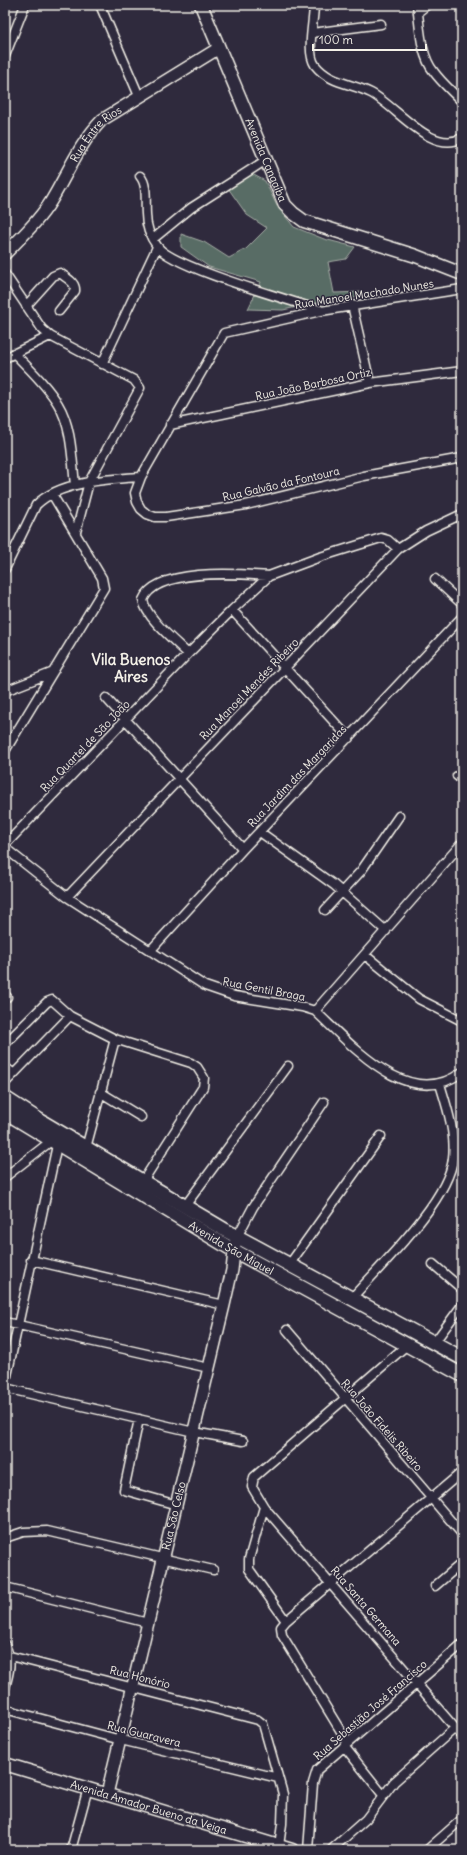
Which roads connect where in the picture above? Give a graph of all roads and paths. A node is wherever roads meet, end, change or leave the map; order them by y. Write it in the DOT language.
graph roads {
  1 [pos="25,5"];
  2 [pos="100,5"];
  3 [pos="201,5"];
  4 [pos="314,5"];
  5 [pos="427,5"];
  6 [pos="417,8"];
  7 [pos="381,24"];
  8 [pos="312,33"];
  9 [pos="219,48"];
  10 [pos="5,56"];
  11 [pos="139,96"];
  12 [pos="462,102"];
  13 [pos="462,138"];
  14 [pos="266,160"];
  15 [pos="140,176"];
  16 [pos="153,239"];
  17 [pos="157,247"];
  18 [pos="5,254"];
  19 [pos="5,274"];
  20 [pos="462,274"];
  21 [pos="461,288"];
  22 [pos="352,305"];
  23 [pos="26,306"];
  24 [pos="59,311"];
  25 [pos="321,311"];
  26 [pos="50,336"];
  27 [pos="14,353"];
  28 [pos="5,358"];
  29 [pos="102,364"];
  30 [pos="462,371"];
  31 [pos="370,384"];
  32 [pos="170,425"];
  33 [pos="462,458"];
  34 [pos="141,477"];
  35 [pos="89,482"];
  36 [pos="75,485"];
  37 [pos="52,494"];
  38 [pos="462,514"];
  39 [pos="76,532"];
  40 [pos="398,549"];
  41 [pos="5,569"];
  42 [pos="270,576"];
  43 [pos="435,579"];
  44 [pos="462,604"];
  45 [pos="232,610"];
  46 [pos="462,617"];
  47 [pos="188,654"];
  48 [pos="284,668"];
  49 [pos="51,673"];
  50 [pos="5,691"];
  51 [pos="106,698"];
  52 [pos="125,720"];
  53 [pos="349,738"];
  54 [pos="5,751"];
  55 [pos="179,779"];
  56 [pos="399,816"];
  57 [pos="260,832"];
  58 [pos="5,845"];
  59 [pos="461,846"];
  60 [pos="5,848"];
  61 [pos="243,849"];
  62 [pos="342,892"];
  63 [pos="67,897"];
  64 [pos="325,910"];
  65 [pos="386,931"];
  66 [pos="150,951"];
  67 [pos="365,955"];
  68 [pos="315,1011"];
  69 [pos="70,1016"];
  70 [pos="462,1021"];
  71 [pos="115,1039"];
  72 [pos="5,1044"];
  73 [pos="288,1066"];
  74 [pos="5,1067"];
  75 [pos="462,1072"];
  76 [pos="14,1074"];
  77 [pos="5,1083"];
  78 [pos="440,1084"];
  79 [pos="100,1092"];
  80 [pos="5,1098"];
  81 [pos="324,1102"];
  82 [pos="5,1112"];
  83 [pos="141,1117"];
  84 [pos="380,1136"];
  85 [pos="54,1143"];
  86 [pos="86,1148"];
  87 [pos="5,1177"];
  88 [pos="143,1181"];
  89 [pos="185,1206"];
  90 [pos="237,1236"];
  91 [pos="233,1250"];
  92 [pos="31,1260"];
  93 [pos="433,1264"];
  94 [pos="289,1265"];
  95 [pos="462,1290"];
  96 [pos="351,1299"];
  97 [pos="224,1305"];
  98 [pos="462,1305"];
  99 [pos="5,1322"];
  100 [pos="18,1325"];
  101 [pos="287,1330"];
  102 [pos="434,1343"];
  103 [pos="407,1345"];
  104 [pos="462,1358"];
  105 [pos="209,1368"];
  106 [pos="462,1375"];
  107 [pos="5,1386"];
  108 [pos="345,1398"];
  109 [pos="139,1419"];
  110 [pos="194,1432"];
  111 [pos="243,1441"];
  112 [pos="462,1472"];
  113 [pos="431,1498"];
  114 [pos="177,1505"];
  115 [pos="264,1507"];
  116 [pos="462,1534"];
  117 [pos="5,1538"];
  118 [pos="164,1558"];
  119 [pos="462,1563"];
  120 [pos="214,1570"];
  121 [pos="331,1583"];
  122 [pos="435,1586"];
  123 [pos="5,1588"];
  124 [pos="286,1622"];
  125 [pos="148,1623"];
  126 [pos="462,1644"];
  127 [pos="5,1645"];
  128 [pos="10,1656"];
  129 [pos="418,1683"];
  130 [pos="133,1687"];
  131 [pos="5,1688"];
  132 [pos="5,1709"];
  133 [pos="455,1728"];
  134 [pos="462,1736"];
  135 [pos="121,1740"];
  136 [pos="346,1745"];
  137 [pos="5,1764"];
  138 [pos="278,1778"];
  139 [pos="88,1788"];
  140 [pos="107,1794"];
  141 [pos="383,1795"];
  142 [pos="462,1819"];
  143 [pos="259,1845"];
  144 [pos="279,1846"];
  145 [pos="71,1850"];
  146 [pos="292,1850"];
  147 [pos="308,1850"];
  148 [pos="331,1850"];
  149 [pos="427,1850"];
  1 -- 10 [label="street"];
  2 -- 11 [label="street"];
  3 -- 9 [label="main road, Avenida Cangaíba"];
  4 -- 8 [label="street"];
  5 -- 6 [label="street"];
  6 -- 12 [label="street"];
  7 -- 8 [label="street"];
  8 -- 13 [label="street"];
  9 -- 11 [label="street, Rua Entre Rios"];
  9 -- 14 [label="main road, Avenida Cangaíba"];
  11 -- 18 [label="street, Rua Entre Rios"];
  14 -- 16 [label="street"];
  14 -- 20 [label="main road, Avenida Cangaíba"];
  15 -- 16 [label="street"];
  16 -- 17 [label="street"];
  17 -- 25 [label="street"];
  17 -- 29 [label="street"];
  19 -- 23 [label="street"];
  21 -- 22 [label="street, Rua Manoel Machado Nunes"];
  22 -- 25 [label="street, Rua Manoel Machado Nunes"];
  22 -- 31 [label="street"];
  23 -- 24 [label="street"];
  23 -- 26 [label="street"];
  25 -- 32 [label="street, Rua Manoel Machado Nunes"];
  26 -- 27 [label="street"];
  26 -- 29 [label="street"];
  27 -- 28 [label="street"];
  27 -- 36 [label="street"];
  29 -- 35 [label="street"];
  30 -- 31 [label="street, Rua João Barbosa Ortiz"];
  31 -- 32 [label="street, Rua João Barbosa Ortiz"];
  32 -- 34 [label="street, Rua Manoel Machado Nunes"];
  33 -- 34 [label="street, Rua Galvão da Fontoura"];
  34 -- 35 [label="street"];
  35 -- 36 [label="street"];
  35 -- 39 [label="street"];
  36 -- 37 [label="street"];
  37 -- 39 [label="street"];
  37 -- 41 [label="street"];
  38 -- 40 [label="street, Rua Manoel Mendes Ribeiro"];
  39 -- 49 [label="street"];
  40 -- 42 [label="street, Rua Quartel de São João"];
  40 -- 48 [label="street, Rua Manoel Mendes Ribeiro"];
  42 -- 45 [label="street, Rua Quartel de São João"];
  42 -- 47 [label="street"];
  43 -- 44 [label="street"];
  45 -- 47 [label="street, Rua Quartel de São João"];
  45 -- 48 [label="street"];
  46 -- 53 [label="street, Rua Jardim das Margaridas"];
  47 -- 52 [label="street, Rua Quartel de São João"];
  48 -- 53 [label="street"];
  48 -- 55 [label="street, Rua Manoel Mendes Ribeiro"];
  49 -- 50 [label="street"];
  49 -- 54 [label="street"];
  51 -- 52 [label="street"];
  52 -- 55 [label="street"];
  52 -- 58 [label="street, Rua Quartel de São João"];
  53 -- 57 [label="street, Rua Jardim das Margaridas"];
  55 -- 61 [label="street"];
  55 -- 63 [label="street, Rua Manoel Mendes Ribeiro"];
  56 -- 62 [label="street"];
  57 -- 61 [label="street, Rua Jardim das Margaridas"];
  57 -- 62 [label="street"];
  59 -- 65 [label="street"];
  60 -- 63 [label="street, Rua Gentil Braga"];
  61 -- 66 [label="street, Rua Jardim das Margaridas"];
  62 -- 64 [label="street"];
  62 -- 65 [label="street"];
  63 -- 66 [label="street, Rua Gentil Braga"];
  65 -- 67 [label="street"];
  66 -- 68 [label="street, Rua Gentil Braga"];
  67 -- 68 [label="street"];
  67 -- 70 [label="street"];
  68 -- 78 [label="street, Rua Gentil Braga"];
  69 -- 71 [label="street"];
  69 -- 72 [label="street"];
  69 -- 76 [label="street"];
  71 -- 79 [label="street"];
  71 -- 88 [label="street"];
  73 -- 89 [label="street"];
  74 -- 76 [label="street"];
  75 -- 78 [label="street"];
  76 -- 77 [label="street"];
  78 -- 96 [label="street"];
  79 -- 83 [label="street"];
  79 -- 86 [label="street"];
  80 -- 86 [label="main road, Avenida São Miguel"];
  81 -- 90 [label="street"];
  82 -- 85 [label="main road, Avenida São Miguel"];
  84 -- 94 [label="street"];
  85 -- 87 [label="street"];
  85 -- 91 [label="main road, Avenida São Miguel"];
  85 -- 92 [label="street"];
  86 -- 88 [label="main road, Avenida São Miguel"];
  88 -- 89 [label="main road, Avenida São Miguel"];
  89 -- 90 [label="main road, Avenida São Miguel"];
  90 -- 91 [label="street, Rua São Celso"];
  90 -- 94 [label="main road, Avenida São Miguel"];
  91 -- 97 [label="street, Rua São Celso"];
  91 -- 103 [label="main road, Avenida São Miguel"];
  92 -- 97 [label="street"];
  92 -- 100 [label="street"];
  93 -- 95 [label="street"];
  94 -- 96 [label="main road, Avenida São Miguel"];
  96 -- 102 [label="main road, Avenida São Miguel"];
  97 -- 105 [label="street, Rua São Celso"];
  98 -- 102 [label="street"];
  99 -- 100 [label="street"];
  100 -- 105 [label="street"];
  100 -- 107 [label="street"];
  101 -- 108 [label="street, Rua João Fidelis Ribeiro"];
  102 -- 104 [label="main road, Avenida São Miguel"];
  103 -- 106 [label="main road, Avenida São Miguel"];
  103 -- 108 [label="street"];
  105 -- 110 [label="street, Rua São Celso"];
  107 -- 109 [label="street"];
  108 -- 113 [label="street, Rua João Fidelis Ribeiro"];
  108 -- 115 [label="street, Rua Santa Germana"];
  109 -- 110 [label="street"];
  109 -- 114 [label="street"];
  110 -- 111 [label="street"];
  110 -- 114 [label="street, Rua São Celso"];
  112 -- 113 [label="street"];
  113 -- 116 [label="street, Rua João Fidelis Ribeiro"];
  113 -- 121 [label="street"];
  114 -- 118 [label="street, Rua São Celso"];
  115 -- 121 [label="street, Rua Santa Germana"];
  115 -- 124 [label="street"];
  117 -- 118 [label="street"];
  118 -- 120 [label="street"];
  118 -- 125 [label="street, Rua São Celso"];
  119 -- 122 [label="street"];
  121 -- 124 [label="street"];
  121 -- 129 [label="street, Rua Santa Germana"];
  123 -- 125 [label="street"];
  124 -- 136 [label="street"];
  125 -- 130 [label="street, Rua São Celso"];
  126 -- 129 [label="street, Rua Sebastião José Francisco"];
  127 -- 128 [label="street"];
  128 -- 130 [label="street, Rua Honório"];
  128 -- 131 [label="street"];
  129 -- 133 [label="street, Rua Santa Germana"];
  129 -- 136 [label="street, Rua Sebastião José Francisco"];
  130 -- 135 [label="street, Rua São Celso"];
  130 -- 138 [label="street, Rua Honório"];
  132 -- 135 [label="street, Rua Guaravera"];
  133 -- 134 [label="street, Rua Santa Germana"];
  133 -- 141 [label="street"];
  135 -- 138 [label="street, Rua Guaravera"];
  135 -- 140 [label="street, Rua São Celso"];
  136 -- 141 [label="street"];
  136 -- 147 [label="street, Rua Sebastião José Francisco"];
  137 -- 139 [label="main road, Avenida Amador Bueno da Veiga"];
  138 -- 144 [label="street"];
  139 -- 140 [label="main road, Avenida Amador Bueno da Veiga"];
  139 -- 145 [label="street"];
  140 -- 143 [label="main road, Avenida Amador Bueno da Veiga"];
  141 -- 148 [label="street"];
  142 -- 149 [label="street"];
  143 -- 144 [label="main road, Avenida Amador Bueno da Veiga"];
  144 -- 146 [label="main road, Avenida Amador Bueno da Veiga"];
}
